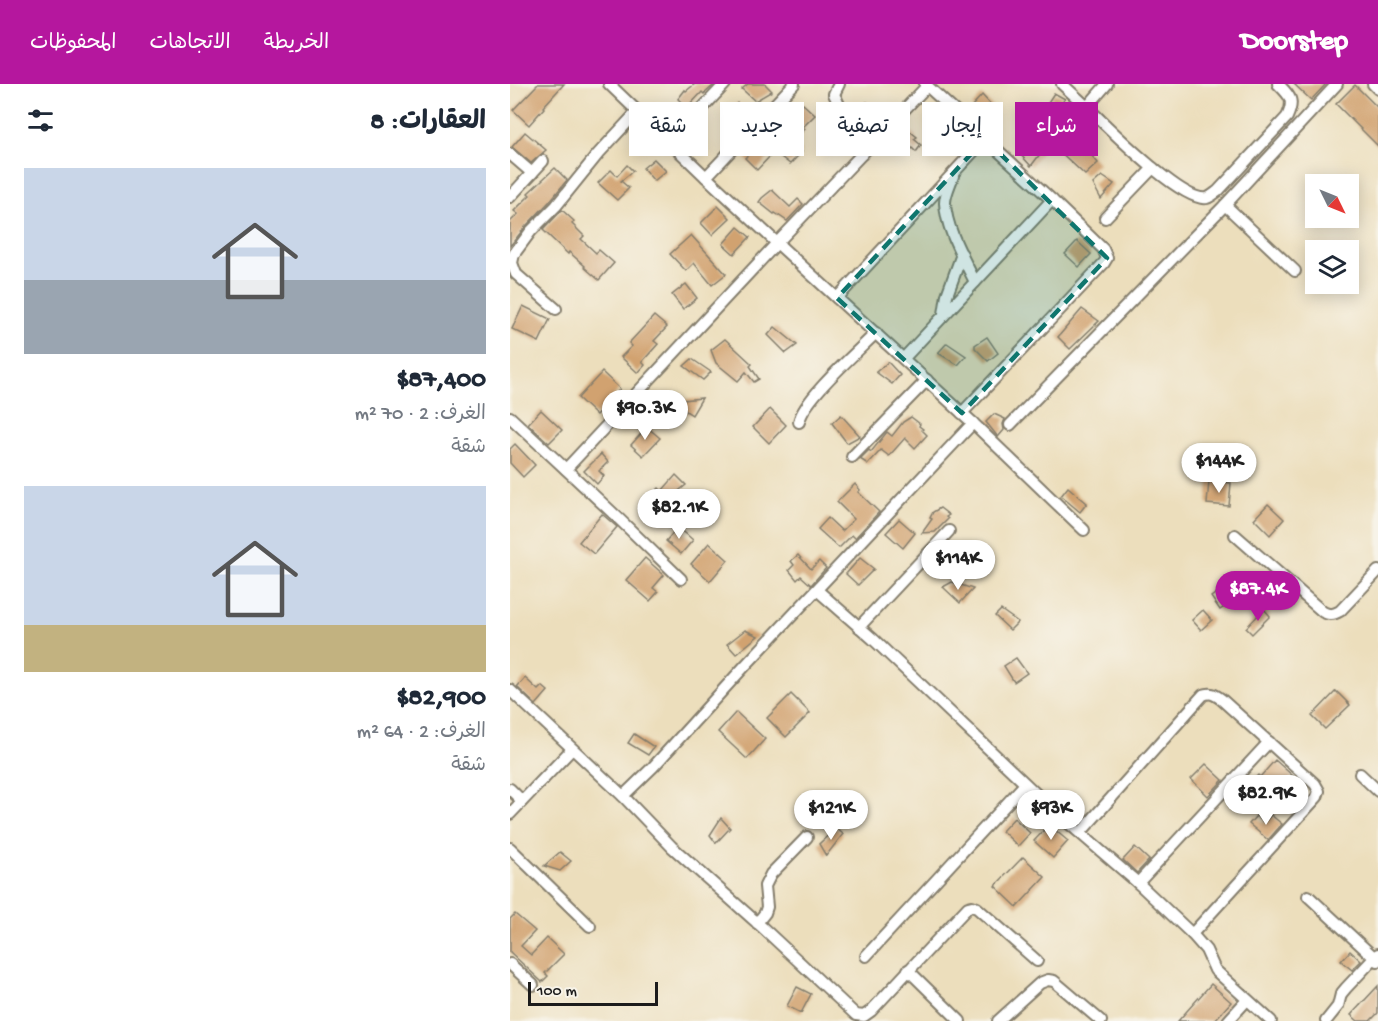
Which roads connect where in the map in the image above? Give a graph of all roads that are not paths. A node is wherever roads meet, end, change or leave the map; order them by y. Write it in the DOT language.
graph roads {
  1 [pos="609,84"];
  2 [pos="725,84"];
  3 [pos="794,84"];
  4 [pos="838,84"];
  5 [pos="1062,84"];
  6 [pos="1107,84"];
  7 [pos="1278,84"];
  8 [pos="1337,84"];
  9 [pos="1373,84"];
  10 [pos="926,85"];
  11 [pos="1378,89"];
  12 [pos="708,102"];
  13 [pos="837,102"];
  14 [pos="910,102"];
  15 [pos="945,102"];
  16 [pos="1082,102"];
  17 [pos="1091,102"];
  18 [pos="629,104"];
  19 [pos="1098,117"];
  20 [pos="629,121"];
  21 [pos="510,154"];
  22 [pos="1003,155"];
  23 [pos="684,156"];
  24 [pos="860,156"];
  25 [pos="969,156"];
  26 [pos="543,160"];
  27 [pos="1153,168"];
  28 [pos="956,170"];
  29 [pos="532,173"];
  30 [pos="706,177"];
  31 [pos="510,197"];
  32 [pos="1052,200"];
  33 [pos="1225,205"];
  34 [pos="1105,218"];
  35 [pos="777,243"];
  36 [pos="962,254"];
  37 [pos="1295,271"];
  38 [pos="975,282"];
  39 [pos="837,298"];
  40 [pos="556,309"];
  41 [pos="944,315"];
  42 [pos="876,333"];
  43 [pos="904,358"];
  44 [pos="927,380"];
  45 [pos="962,413"];
  46 [pos="510,417"];
  47 [pos="799,422"];
  48 [pos="973,423"];
  49 [pos="1010,425"];
  50 [pos="852,457"];
  51 [pos="566,469"];
  52 [pos="1084,530"];
  53 [pos="949,531"];
  54 [pos="1235,535"];
  55 [pos="1378,571"];
  56 [pos="681,579"];
  57 [pos="817,590"];
  58 [pos="859,627"];
  59 [pos="510,690"];
  60 [pos="1269,742"];
  61 [pos="572,749"];
  62 [pos="1360,774"];
  63 [pos="1025,784"];
  64 [pos="510,789"];
  65 [pos="1378,791"];
  66 [pos="623,796"];
  67 [pos="522,801"];
  68 [pos="510,814"];
  69 [pos="1081,832"];
  70 [pos="807,837"];
  71 [pos="510,848"];
  72 [pos="1138,883"];
  73 [pos="1308,896"];
  74 [pos="758,923"];
  75 [pos="590,926"];
  76 [pos="1192,934"];
  77 [pos="866,956"];
  78 [pos="1377,958"];
  79 [pos="1037,961"];
  80 [pos="510,963"];
  81 [pos="908,970"];
  82 [pos="532,985"];
  83 [pos="1247,1000"];
  84 [pos="960,1021"];
  85 [pos="998,1021"];
  86 [pos="1101,1021"];
  87 [pos="1228,1021"];
  88 [pos="1271,1021"];
  89 [pos="1326,1021"];
  1 -- 18 [label="street"];
  2 -- 12 [label="street"];
  3 -- 30 [label="street"];
  4 -- 13 [label="street"];
  5 -- 16 [label="street"];
  6 -- 17 [label="street"];
  7 -- 27 [label="street"];
  8 -- 33 [label="street"];
  9 -- 11 [label="street"];
  10 -- 14 [label="street"];
  10 -- 15 [label="street"];
  19 -- 27 [label="street"];
  20 -- 40 [label="street"];
  21 -- 29 [label="street"];
  22 -- 32 [label="street"];
  23 -- 30 [label="street"];
  24 -- 35 [label="street"];
  25 -- 28 [label="street"];
  26 -- 29 [label="street"];
  27 -- 34 [label="street"];
  28 -- 36 [label="street"];
  28 -- 39 [label="street"];
  29 -- 31 [label="street"];
  30 -- 35 [label="street"];
  32 -- 38 [label="street"];
  32 -- 45 [label="street"];
  33 -- 37 [label="street"];
  33 -- 49 [label="street"];
  35 -- 39 [label="street"];
  35 -- 51 [label="street"];
  36 -- 38 [label="street"];
  36 -- 41 [label="street"];
  38 -- 41 [label="street"];
  39 -- 42 [label="street"];
  41 -- 43 [label="street"];
  42 -- 43 [label="street"];
  42 -- 47 [label="street"];
  43 -- 44 [label="street"];
  44 -- 45 [label="street"];
  44 -- 50 [label="street"];
  45 -- 48 [label="street"];
  46 -- 51 [label="street"];
  48 -- 52 [label="street"];
  48 -- 57 [label="street"];
  51 -- 56 [label="street"];
  53 -- 58 [label="street"];
  54 -- 55 [label="street"];
  57 -- 58 [label="street"];
  57 -- 66 [label="street"];
  58 -- 63 [label="street"];
  59 -- 61 [label="street"];
  60 -- 69 [label="street"];
  60 -- 72 [label="street"];
  60 -- 76 [label="street"];
  61 -- 66 [label="street"];
  61 -- 67 [label="street"];
  62 -- 65 [label="street"];
  63 -- 69 [label="street"];
  63 -- 77 [label="street"];
  64 -- 67 [label="street"];
  66 -- 74 [label="street"];
  67 -- 68 [label="street"];
  69 -- 72 [label="street"];
  70 -- 74 [label="street"];
  71 -- 75 [label="street"];
  72 -- 76 [label="street"];
  73 -- 78 [label="street"];
  74 -- 81 [label="street"];
  76 -- 83 [label="street"];
  78 -- 89 [label="street"];
  79 -- 81 [label="street"];
  80 -- 82 [label="street"];
  81 -- 84 [label="street"];
  83 -- 87 [label="street"];
  83 -- 88 [label="street"];
  85 -- 86 [label="street"];
}
